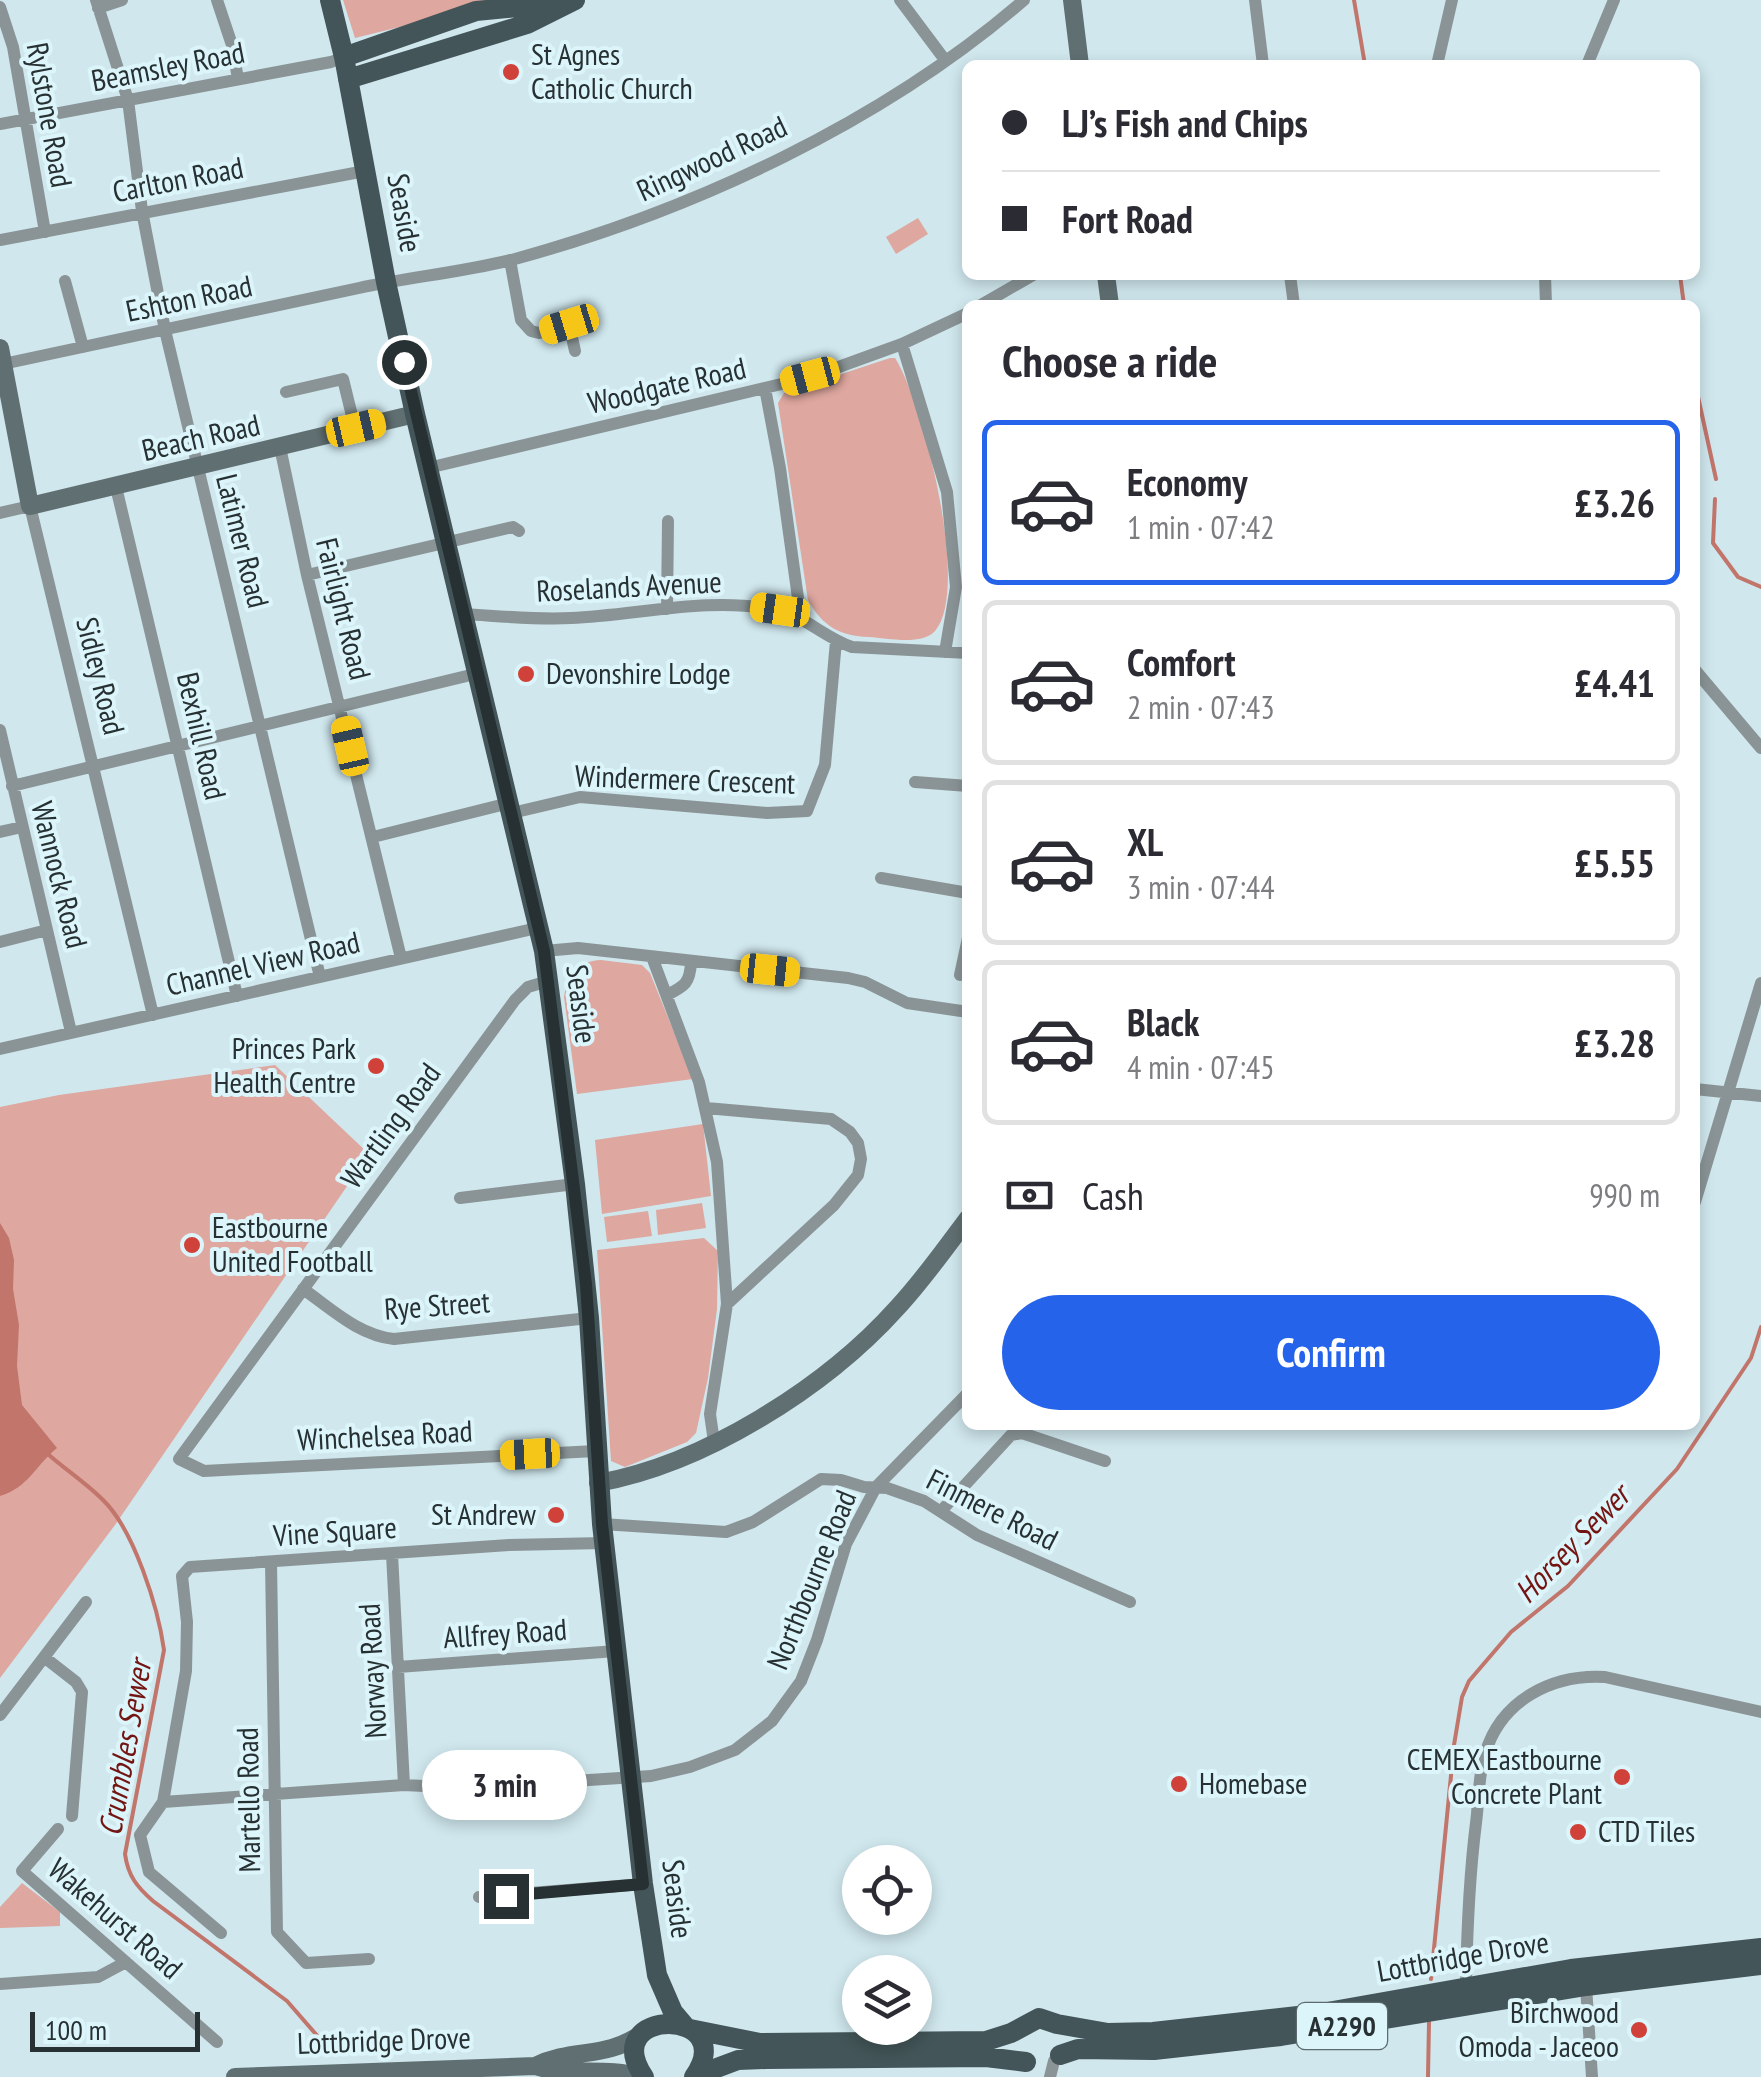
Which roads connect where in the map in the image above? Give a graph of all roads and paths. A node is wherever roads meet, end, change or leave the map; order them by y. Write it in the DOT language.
graph roads {
  1 [pos="122,0"];
  2 [pos="218,0"];
  3 [pos="330,0"];
  4 [pos="900,0"];
  5 [pos="1024,0"];
  6 [pos="1072,0"];
  7 [pos="1255,0"];
  8 [pos="1452,0"];
  9 [pos="1614,0"];
  10 [pos="572,2"];
  11 [pos="97,4"];
  12 [pos="544,6"];
  13 [pos="0,7"];
  14 [pos="344,57"];
  15 [pos="945,60"];
  16 [pos="1079,60"];
  17 [pos="1263,60"];
  18 [pos="1438,60"];
  19 [pos="1589,60"];
  20 [pos="238,79"];
  21 [pos="348,79"];
  22 [pos="128,100"];
  23 [pos="25,118"];
  24 [pos="0,124"];
  25 [pos="366,171"];
  26 [pos="142,211"];
  27 [pos="44,232"];
  28 [pos="0,240"];
  29 [pos="510,260"];
  30 [pos="1024,280"];
  31 [pos="65,281"];
  32 [pos="386,282"];
  33 [pos="990,300"];
  34 [pos="962,315"];
  35 [pos="165,330"];
  36 [pos="902,344"];
  37 [pos="83,347"];
  38 [pos="575,350"];
  39 [pos="2,356"];
  40 [pos="765,388"];
  41 [pos="286,392"];
  42 [pos="415,414"];
  43 [pos="356,428"];
  44 [pos="280,447"];
  45 [pos="197,464"];
  46 [pos="428,468"];
  47 [pos="116,487"];
  48 [pos="30,506"];
  49 [pos="0,514"];
  50 [pos="668,522"];
  51 [pos="519,531"];
  52 [pos="445,540"];
  53 [pos="306,575"];
  54 [pos="667,609"];
  55 [pos="464,614"];
  56 [pos="797,616"];
  57 [pos="836,642"];
  58 [pos="945,652"];
  59 [pos="962,653"];
  60 [pos="478,674"];
  61 [pos="1700,676"];
  62 [pos="341,706"];
  63 [pos="260,726"];
  64 [pos="0,730"];
  65 [pos="178,746"];
  66 [pos="1761,748"];
  67 [pos="94,766"];
  68 [pos="915,782"];
  69 [pos="12,786"];
  70 [pos="962,786"];
  71 [pos="510,808"];
  72 [pos="22,827"];
  73 [pos="0,832"];
  74 [pos="373,837"];
  75 [pos="881,878"];
  76 [pos="962,891"];
  77 [pos="537,928"];
  78 [pos="47,930"];
  79 [pos="0,942"];
  80 [pos="544,951"];
  81 [pos="652,957"];
  82 [pos="401,958"];
  83 [pos="691,962"];
  84 [pos="962,966"];
  85 [pos="960,975"];
  86 [pos="320,976"];
  87 [pos="548,981"];
  88 [pos="1761,983"];
  89 [pos="667,995"];
  90 [pos="237,996"];
  91 [pos="962,1011"];
  92 [pos="153,1015"];
  93 [pos="72,1032"];
  94 [pos="0,1049"];
  95 [pos="1700,1089"];
  96 [pos="1729,1092"];
  97 [pos="1761,1096"];
  98 [pos="706,1108"];
  99 [pos="575,1184"];
  100 [pos="1700,1186"];
  101 [pos="460,1198"];
  102 [pos="962,1226"];
  103 [pos="303,1289"];
  104 [pos="727,1304"];
  105 [pos="589,1318"];
  106 [pos="962,1399"];
  107 [pos="714,1442"];
  108 [pos="596,1451"];
  109 [pos="179,1459"];
  110 [pos="1105,1461"];
  111 [pos="598,1483"];
  112 [pos="876,1487"];
  113 [pos="942,1510"];
  114 [pos="603,1533"];
  115 [pos="392,1554"];
  116 [pos="271,1562"];
  117 [pos="86,1602"];
  118 [pos="1130,1602"];
  119 [pos="616,1651"];
  120 [pos="44,1656"];
  121 [pos="398,1667"];
  122 [pos="1761,1712"];
  123 [pos="0,1714"];
  124 [pos="633,1778"];
  125 [pos="404,1785"];
  126 [pos="274,1793"];
  127 [pos="163,1802"];
  128 [pos="72,1816"];
  129 [pos="58,1829"];
  130 [pos="643,1884"];
  131 [pos="479,1897"];
  132 [pos="221,1932"];
  133 [pos="1761,1948"];
  134 [pos="369,1959"];
  135 [pos="126,1962"];
  136 [pos="1761,1964"];
  137 [pos="1570,1969"];
  138 [pos="657,1974"];
  139 [pos="0,1984"];
  140 [pos="1466,1986"];
  141 [pos="1586,1986"];
  142 [pos="1057,2024"];
  143 [pos="1022,2026"];
  144 [pos="687,2027"];
  145 [pos="645,2031"];
  146 [pos="217,2042"];
  147 [pos="1055,2065"];
  148 [pos="535,2066"];
  149 [pos="1031,2068"];
  150 [pos="694,2076"];
  151 [pos="235,2077"];
  152 [pos="642,2077"];
  153 [pos="1592,2077"];
  1 -- 11 [label="street"];
  2 -- 20 [label="street"];
  3 -- 14 [label="main road, Seaside"];
  4 -- 15 [label="street"];
  5 -- 15 [label="street, Ringwood Road"];
  6 -- 16 [label="street"];
  7 -- 17 [label="street"];
  8 -- 18 [label="street"];
  9 -- 19 [label="street"];
  10 -- 12 [label="main road"];
  11 -- 22 [label="street, Latimer Road"];
  12 -- 14 [label="main road"];
  12 -- 21 [label="main road"];
  13 -- 23 [label="street, Rylstone Road"];
  14 -- 20 [label="street, Beamsley Road"];
  14 -- 21 [label="main road, Seaside"];
  15 -- 29 [label="street, Ringwood Road"];
  20 -- 22 [label="street, Beamsley Road"];
  21 -- 25 [label="main road, Seaside"];
  22 -- 23 [label="street, Beamsley Road"];
  22 -- 26 [label="street, Latimer Road"];
  23 -- 24 [label="street, Beamsley Road"];
  23 -- 27 [label="street, Rylstone Road"];
  25 -- 26 [label="street, Carlton Road"];
  25 -- 32 [label="main road, Seaside"];
  26 -- 27 [label="street, Carlton Road"];
  26 -- 35 [label="street, Latimer Road"];
  27 -- 28 [label="street, Carlton Road"];
  29 -- 32 [label="street, Ringwood Road"];
  29 -- 38 [label="street"];
  30 -- 33 [label="street"];
  31 -- 37 [label="street"];
  32 -- 35 [label="street, Eshton Road"];
  32 -- 42 [label="main road, Seaside"];
  34 -- 36 [label="street, Woodgate Road"];
  35 -- 37 [label="street, Eshton Road"];
  35 -- 45 [label="street, Latimer Road"];
  36 -- 40 [label="street, Woodgate Road"];
  36 -- 58 [label="street"];
  37 -- 39 [label="street, Eshton Road"];
  39 -- 48 [label="street, Sidley Road"];
  40 -- 46 [label="street, Woodgate Road"];
  40 -- 56 [label="street"];
  41 -- 43 [label="street"];
  42 -- 43 [label="street, Beach Road"];
  42 -- 46 [label="main road, Seaside"];
  43 -- 44 [label="street, Beach Road"];
  44 -- 45 [label="street, Beach Road"];
  44 -- 53 [label="street, Fairlight Road"];
  45 -- 47 [label="street, Beach Road"];
  45 -- 63 [label="street, Latimer Road"];
  46 -- 52 [label="main road, Seaside"];
  47 -- 48 [label="street, Beach Road"];
  47 -- 65 [label="street, Bexhill Road"];
  48 -- 49 [label="street, Beach Road"];
  48 -- 67 [label="street, Sidley Road"];
  50 -- 54 [label="street"];
  51 -- 52 [label="street"];
  52 -- 53 [label="street"];
  52 -- 55 [label="main road, Seaside"];
  53 -- 62 [label="street, Fairlight Road"];
  54 -- 55 [label="street, Roselands Avenue"];
  54 -- 56 [label="street, Roselands Avenue"];
  55 -- 60 [label="main road, Seaside"];
  56 -- 57 [label="street, Roselands Avenue"];
  57 -- 58 [label="street, Roselands Avenue"];
  57 -- 71 [label="street, Windermere Crescent"];
  58 -- 59 [label="street, Roselands Avenue"];
  60 -- 62 [label="street"];
  60 -- 71 [label="main road, Seaside"];
  61 -- 66 [label="street"];
  62 -- 63 [label="street"];
  62 -- 74 [label="street, Fairlight Road"];
  63 -- 65 [label="street"];
  63 -- 86 [label="street, Latimer Road"];
  64 -- 69 [label="street, Wannock Road"];
  65 -- 67 [label="street"];
  65 -- 90 [label="street, Bexhill Road"];
  67 -- 69 [label="street"];
  67 -- 92 [label="street, Sidley Road"];
  68 -- 70 [label="street"];
  69 -- 72 [label="street, Wannock Road"];
  71 -- 74 [label="street"];
  71 -- 77 [label="main road, Seaside"];
  72 -- 73 [label="street"];
  72 -- 78 [label="street, Wannock Road"];
  74 -- 82 [label="street, Fairlight Road"];
  75 -- 76 [label="street"];
  77 -- 80 [label="main road, Seaside"];
  77 -- 82 [label="street, Channel View Road"];
  78 -- 79 [label="street"];
  78 -- 93 [label="street, Wannock Road"];
  80 -- 81 [label="street"];
  80 -- 87 [label="main road, Seaside"];
  81 -- 83 [label="street"];
  81 -- 89 [label="street"];
  82 -- 86 [label="street, Channel View Road"];
  83 -- 89 [label="street"];
  83 -- 91 [label="street"];
  84 -- 85 [label="street"];
  86 -- 90 [label="street, Channel View Road"];
  87 -- 99 [label="main road, Seaside"];
  87 -- 103 [label="street, Wartling Road"];
  88 -- 96 [label="street"];
  89 -- 98 [label="street"];
  90 -- 92 [label="street, Channel View Road"];
  92 -- 93 [label="street, Channel View Road"];
  93 -- 94 [label="street, Channel View Road"];
  95 -- 96 [label="street"];
  96 -- 97 [label="street"];
  96 -- 100 [label="street"];
  98 -- 104 [label="street"];
  98 -- 104 [label="street"];
  99 -- 101 [label="street"];
  99 -- 105 [label="main road, Seaside"];
  102 -- 107 [label="street"];
  103 -- 105 [label="street, Rye Street"];
  103 -- 109 [label="street, Wartling Road"];
  104 -- 107 [label="street"];
  105 -- 108 [label="main road, Seaside"];
  106 -- 112 [label="street, Northbourne Road"];
  107 -- 111 [label="street"];
  108 -- 109 [label="street, Winchelsea Road"];
  108 -- 111 [label="main road, Seaside"];
  110 -- 113 [label="street"];
  111 -- 114 [label="main road, Seaside"];
  112 -- 113 [label="street, Finmere Road"];
  112 -- 114 [label="street, Finmere Road"];
  112 -- 124 [label="street, Northbourne Road"];
  113 -- 118 [label="street, Finmere Road"];
  114 -- 115 [label="street, Vine Square"];
  114 -- 119 [label="main road, Seaside"];
  115 -- 116 [label="street, Vine Square"];
  115 -- 121 [label="street, Norway Road"];
  116 -- 126 [label="street, Martello Road"];
  116 -- 127 [label="street, Vine Square"];
  117 -- 120 [label="street"];
  119 -- 121 [label="street, Allfrey Road"];
  119 -- 124 [label="main road, Seaside"];
  120 -- 123 [label="street"];
  120 -- 128 [label="street"];
  121 -- 125 [label="street, Norway Road"];
  122 -- 140 [label="street"];
  124 -- 125 [label="street, Northbourne Road"];
  124 -- 130 [label="main road, Seaside"];
  125 -- 126 [label="street, Northbourne Road"];
  126 -- 127 [label="street, Northbourne Road"];
  126 -- 134 [label="street, Martello Road"];
  127 -- 132 [label="street"];
  129 -- 135 [label="street, Wakehurst Road"];
  130 -- 131 [label="street"];
  130 -- 138 [label="main road, Seaside"];
  133 -- 137 [label="main road, Lottbridge Drove / A2290"];
  135 -- 139 [label="street"];
  135 -- 146 [label="street, Wakehurst Road"];
  136 -- 141 [label="main road, Lottbridge Drove / A2290"];
  137 -- 140 [label="main road, Lottbridge Drove / A2290"];
  137 -- 141 [label="street"];
  138 -- 144 [label="main road, Seaside"];
  138 -- 145 [label="main road, Seaside"];
  140 -- 142 [label="main road, Lottbridge Drove / A2290"];
  141 -- 147 [label="main road, Lottbridge Drove / A2290"];
  141 -- 153 [label="street"];
  142 -- 143 [label="main road"];
  142 -- 147 [label="main road"];
  143 -- 144 [label="main road"];
  143 -- 149 [label="main road"];
  144 -- 145 [label="main road"];
  144 -- 150 [label="main road"];
  145 -- 148 [label="street, Lottbridge Drove"];
  145 -- 152 [label="main road, Seaside"];
  147 -- 149 [label="main road"];
  148 -- 151 [label="street, Lottbridge Drove"];
  148 -- 152 [label="street, Lottbridge Drove"];
  149 -- 150 [label="main road"];
}
